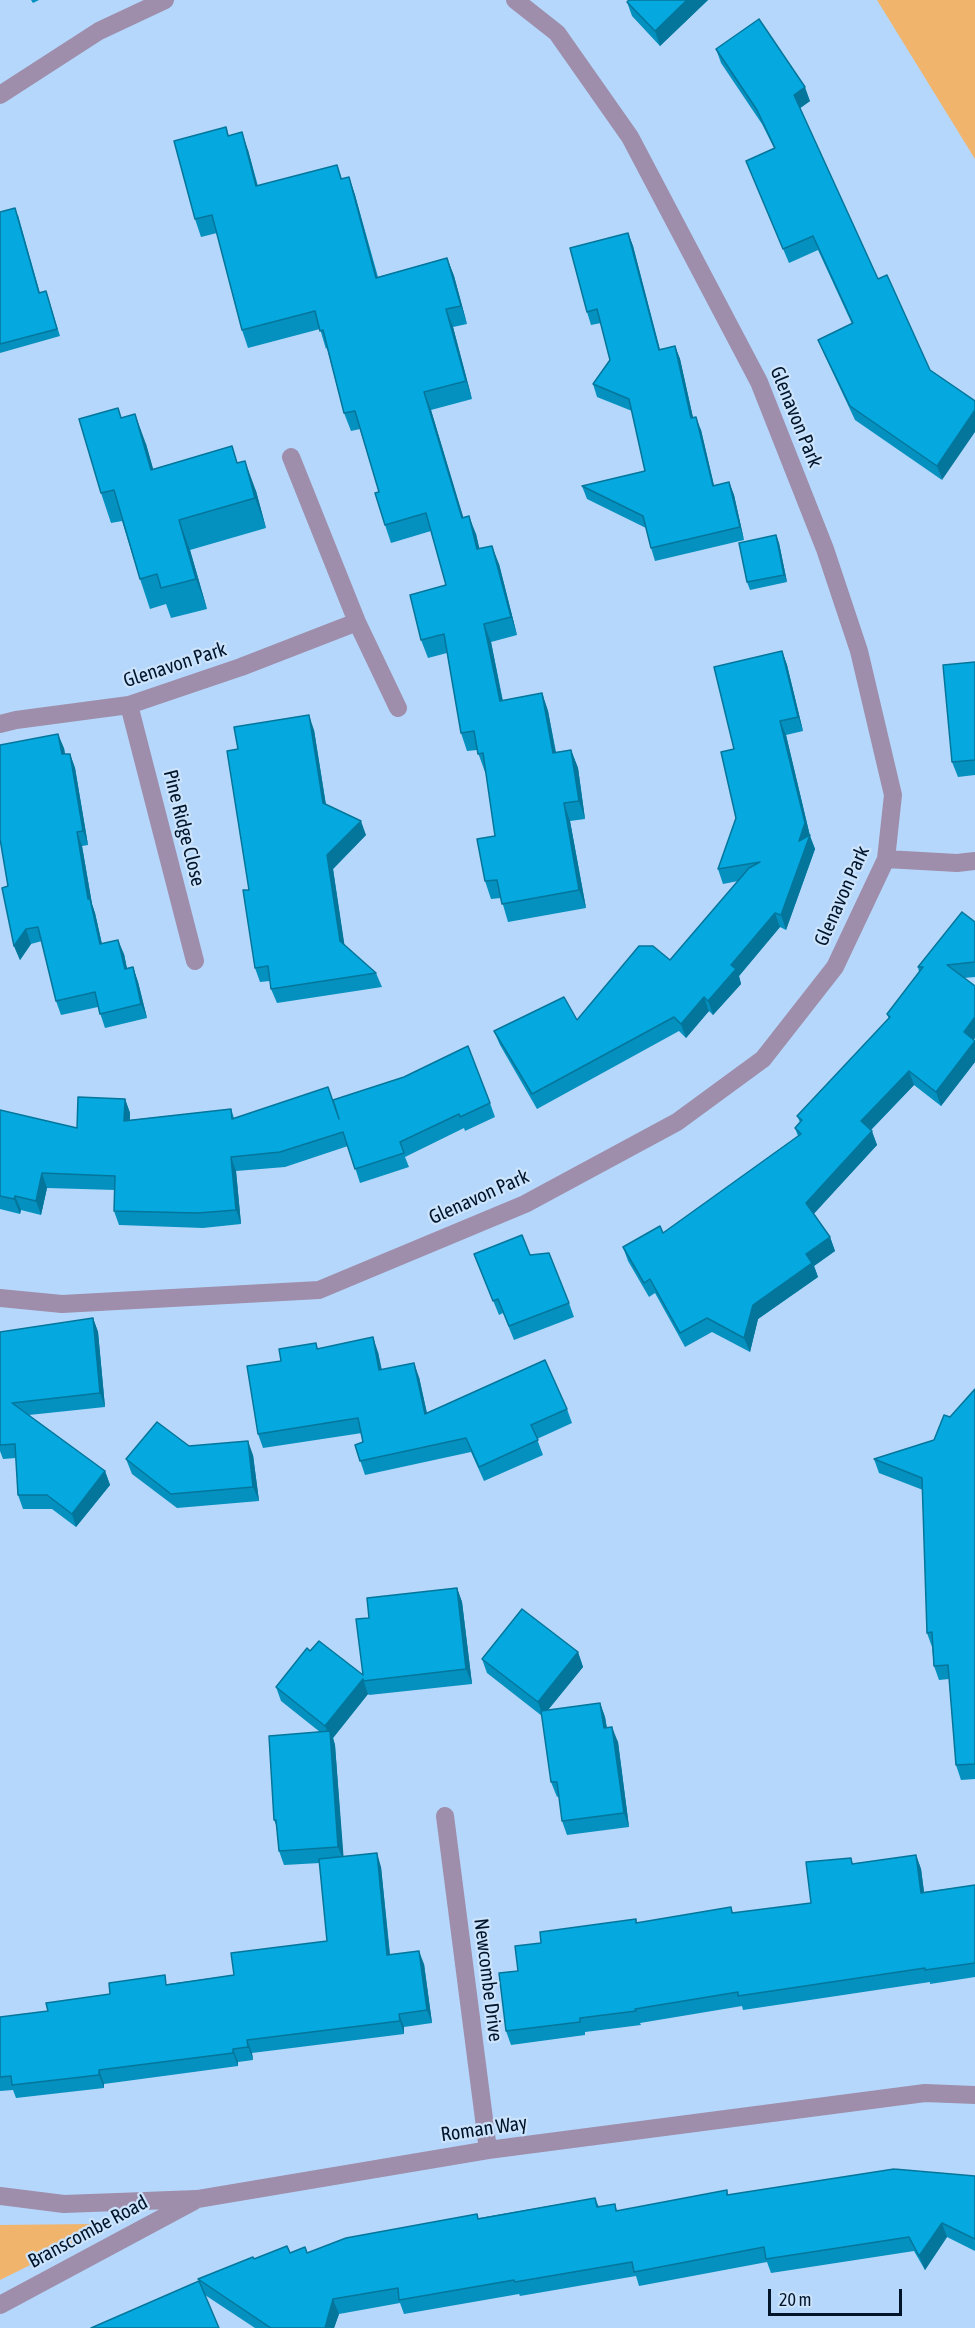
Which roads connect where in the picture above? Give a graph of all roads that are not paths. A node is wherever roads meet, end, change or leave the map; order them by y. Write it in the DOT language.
graph roads {
  1 [pos="165,0"];
  2 [pos="515,0"];
  3 [pos="0,95"];
  4 [pos="291,457"];
  5 [pos="357,622"];
  6 [pos="129,705"];
  7 [pos="398,708"];
  8 [pos="0,724"];
  9 [pos="886,859"];
  10 [pos="975,861"];
  11 [pos="195,961"];
  12 [pos="0,1298"];
  13 [pos="445,1816"];
  14 [pos="975,2095"];
  15 [pos="488,2150"];
  16 [pos="0,2196"];
  17 [pos="197,2199"];
  18 [pos="0,2305"];
  1 -- 3 [label="street"];
  2 -- 9 [label="street, Glenavon Park"];
  4 -- 5 [label="street"];
  5 -- 6 [label="street, Glenavon Park"];
  5 -- 7 [label="street"];
  6 -- 8 [label="street, Glenavon Park"];
  6 -- 11 [label="street, Pine Ridge Close"];
  9 -- 10 [label="street"];
  9 -- 12 [label="street, Glenavon Park"];
  13 -- 15 [label="street, Newcombe Drive"];
  14 -- 15 [label="street, Roman Way"];
  15 -- 17 [label="street, Roman Way"];
  16 -- 17 [label="street, Roman Way"];
  17 -- 18 [label="street, Branscombe Road"];
}
